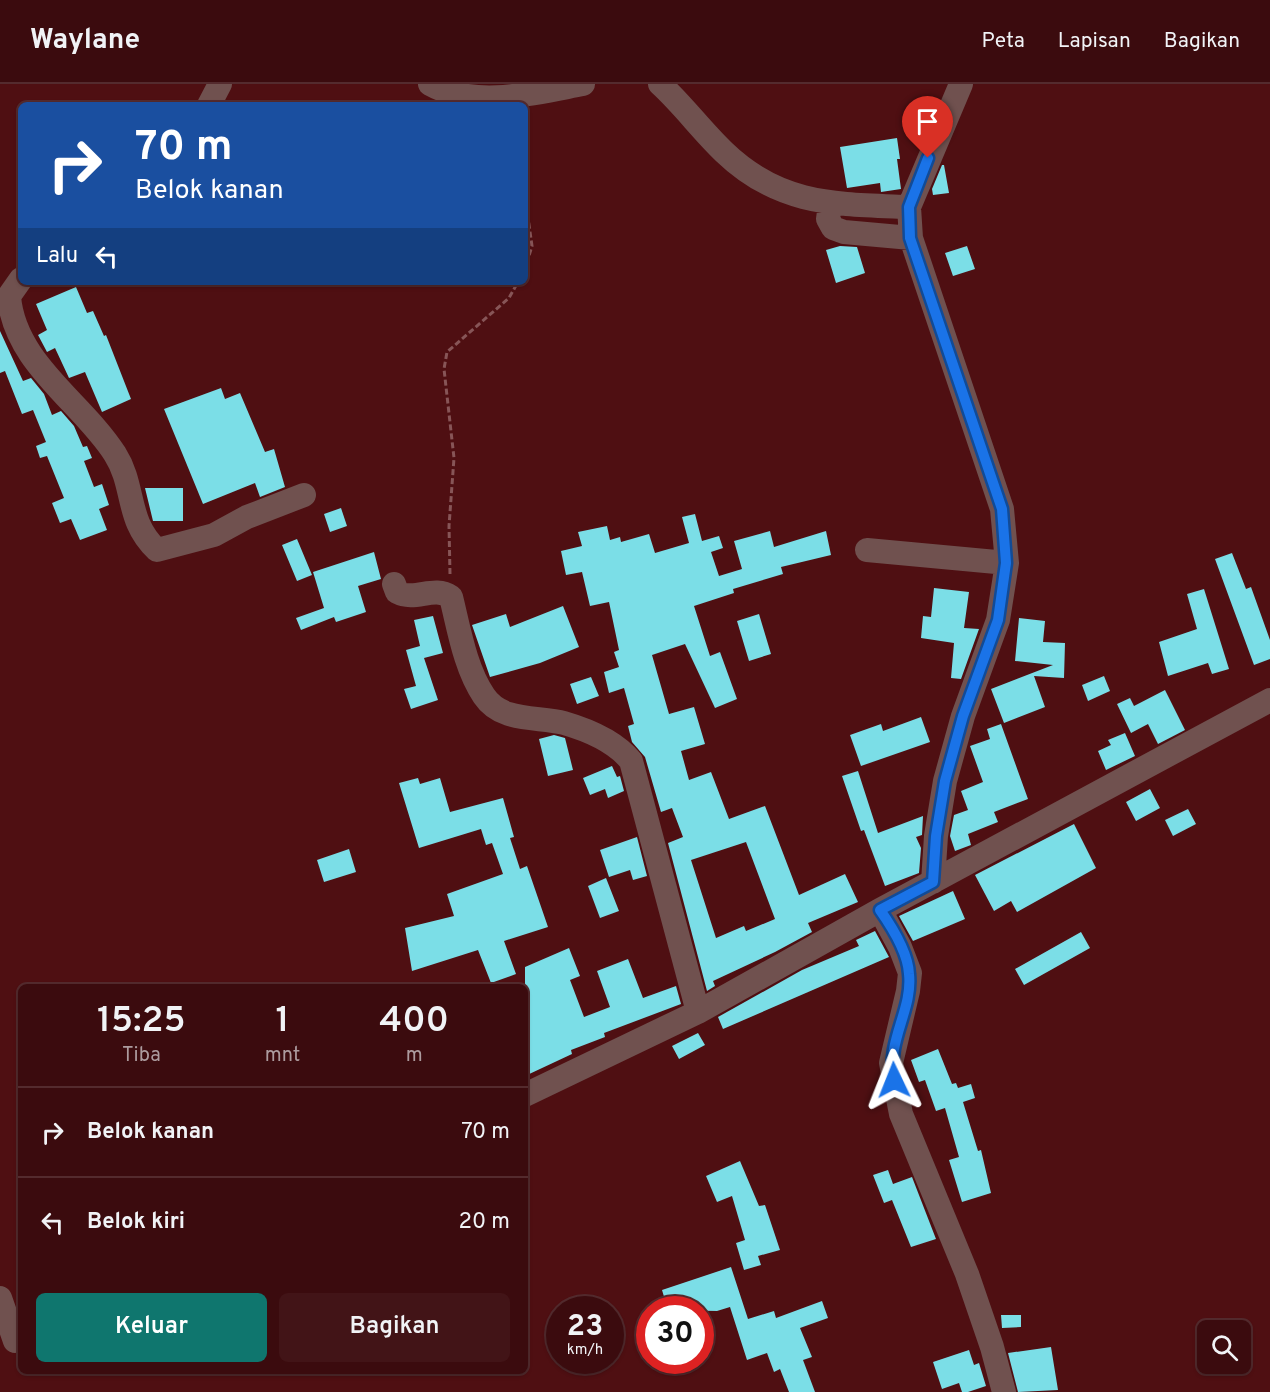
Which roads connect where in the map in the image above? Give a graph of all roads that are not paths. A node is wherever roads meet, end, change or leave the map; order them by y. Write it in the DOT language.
graph roads {
  1 [pos="220,84"];
  2 [pos="430,84"];
  3 [pos="583,84"];
  4 [pos="660,84"];
  5 [pos="961,84"];
  6 [pos="211,102"];
  7 [pos="830,204"];
  8 [pos="909,207"];
  9 [pos="910,238"];
  10 [pos="18,283"];
  11 [pos="304,495"];
  12 [pos="867,550"];
  13 [pos="1006,563"];
  14 [pos="394,585"];
  15 [pos="1270,700"];
  16 [pos="933,882"];
  17 [pos="880,910"];
  18 [pos="698,1012"];
  19 [pos="528,1094"];
  20 [pos="0,1298"];
  21 [pos="12,1341"];
  22 [pos="1004,1392"];
  1 -- 6 [label="street"];
  2 -- 3 [label="street"];
  4 -- 7 [label="street"];
  5 -- 8 [label="street"];
  7 -- 8 [label="street"];
  7 -- 9 [label="street"];
  8 -- 9 [label="street"];
  9 -- 13 [label="street"];
  10 -- 11 [label="street"];
  12 -- 13 [label="street"];
  13 -- 16 [label="street"];
  14 -- 18 [label="street"];
  15 -- 16 [label="street"];
  16 -- 17 [label="street"];
  17 -- 18 [label="street"];
  17 -- 22 [label="street"];
  18 -- 19 [label="street"];
  20 -- 21 [label="street"];
}
